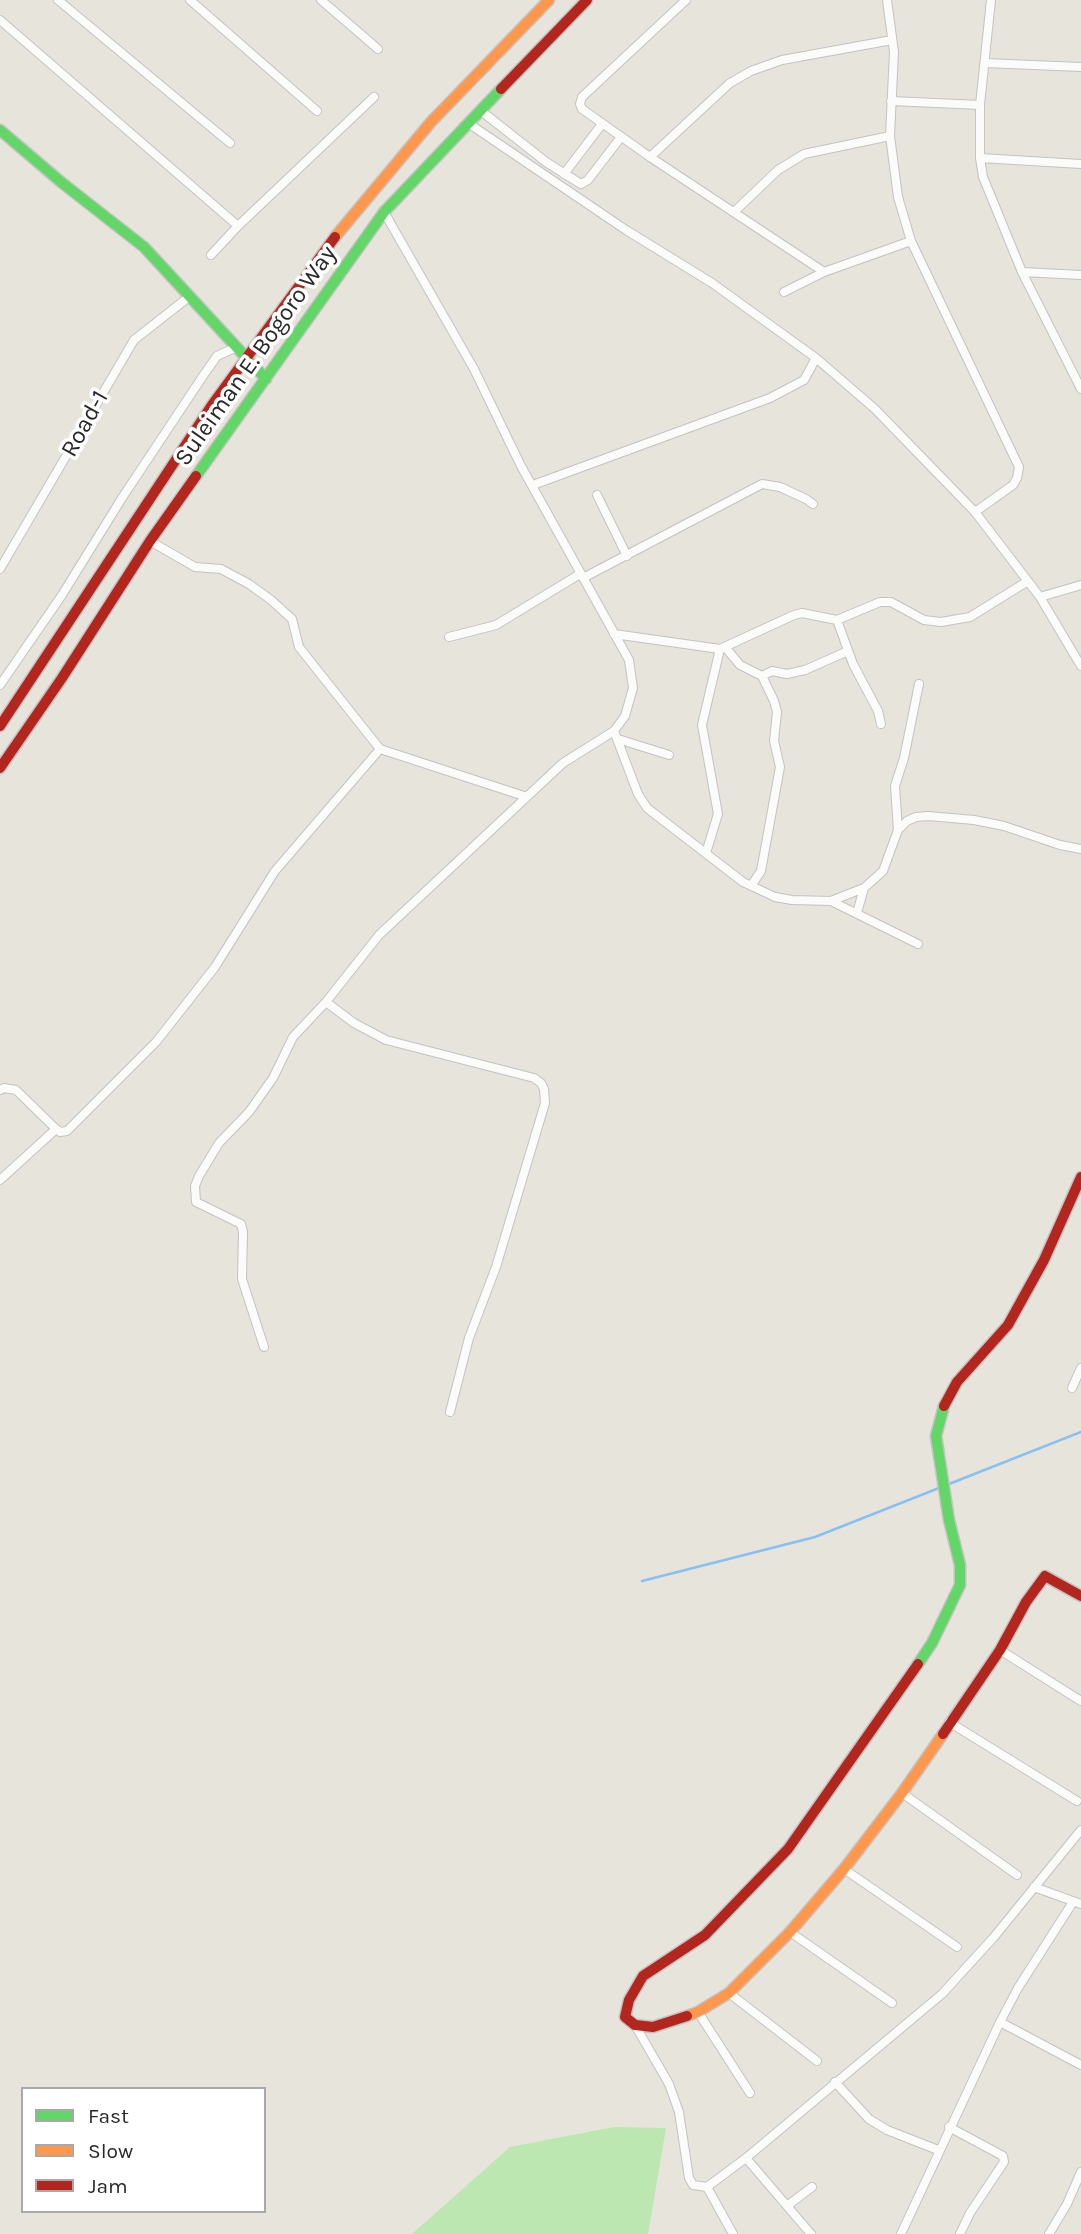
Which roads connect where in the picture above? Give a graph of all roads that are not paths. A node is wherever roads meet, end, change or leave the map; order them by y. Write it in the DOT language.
graph roads {
  1 [pos="58,0"];
  2 [pos="190,0"];
  3 [pos="321,0"];
  4 [pos="549,0"];
  5 [pos="587,0"];
  6 [pos="687,0"];
  7 [pos="887,0"];
  8 [pos="991,0"];
  9 [pos="0,20"];
  10 [pos="892,40"];
  11 [pos="377,49"];
  12 [pos="985,63"];
  13 [pos="1081,67"];
  14 [pos="374,97"];
  15 [pos="891,101"];
  16 [pos="980,106"];
  17 [pos="480,110"];
  18 [pos="317,111"];
  19 [pos="468,123"];
  20 [pos="602,124"];
  21 [pos="0,130"];
  22 [pos="621,136"];
  23 [pos="890,136"];
  24 [pos="230,143"];
  25 [pos="650,157"];
  26 [pos="980,158"];
  27 [pos="1081,164"];
  28 [pos="564,174"];
  29 [pos="384,212"];
  30 [pos="734,212"];
  31 [pos="237,226"];
  32 [pos="911,242"];
  33 [pos="211,255"];
  34 [pos="824,272"];
  35 [pos="1022,272"];
  36 [pos="1081,275"];
  37 [pos="784,292"];
  38 [pos="190,296"];
  39 [pos="237,347"];
  40 [pos="246,356"];
  41 [pos="816,358"];
  42 [pos="266,379"];
  43 [pos="1081,389"];
  44 [pos="533,485"];
  45 [pos="597,495"];
  46 [pos="813,504"];
  47 [pos="975,512"];
  48 [pos="150,541"];
  49 [pos="627,556"];
  50 [pos="0,569"];
  51 [pos="581,576"];
  52 [pos="1028,581"];
  53 [pos="1081,585"];
  54 [pos="1040,597"];
  55 [pos="838,620"];
  56 [pos="614,634"];
  57 [pos="449,637"];
  58 [pos="722,648"];
  59 [pos="848,651"];
  60 [pos="1081,666"];
  61 [pos="762,676"];
  62 [pos="919,684"];
  63 [pos="0,685"];
  64 [pos="881,724"];
  65 [pos="0,726"];
  66 [pos="616,735"];
  67 [pos="380,749"];
  68 [pos="668,755"];
  69 [pos="0,768"];
  70 [pos="527,797"];
  71 [pos="898,830"];
  72 [pos="1081,849"];
  73 [pos="706,853"];
  74 [pos="751,886"];
  75 [pos="864,888"];
  76 [pos="831,901"];
  77 [pos="857,913"];
  78 [pos="918,944"];
  79 [pos="326,1002"];
  80 [pos="0,1090"];
  81 [pos="56,1129"];
  82 [pos="1081,1177"];
  83 [pos="0,1180"];
  84 [pos="264,1347"];
  85 [pos="1081,1368"];
  86 [pos="1072,1388"];
  87 [pos="450,1412"];
  88 [pos="1081,1596"];
  89 [pos="1000,1650"];
  90 [pos="1081,1701"];
  91 [pos="950,1722"];
  92 [pos="902,1793"];
  93 [pos="1077,1801"];
  94 [pos="1081,1830"];
  95 [pos="844,1870"];
  96 [pos="1017,1875"];
  97 [pos="1034,1887"];
  98 [pos="1077,1903"];
  99 [pos="790,1932"];
  100 [pos="957,1947"];
  101 [pos="729,1993"];
  102 [pos="892,2003"];
  103 [pos="698,2012"];
  104 [pos="1000,2022"];
  105 [pos="635,2025"];
  106 [pos="817,2061"];
  107 [pos="1081,2065"];
  108 [pos="835,2082"];
  109 [pos="750,2093"];
  110 [pos="949,2127"];
  111 [pos="938,2150"];
  112 [pos="746,2158"];
  113 [pos="1081,2172"];
  114 [pos="707,2187"];
  115 [pos="812,2187"];
  116 [pos="787,2206"];
  117 [pos="733,2234"];
  118 [pos="811,2234"];
  119 [pos="901,2234"];
  120 [pos="960,2234"];
  121 [pos="1049,2234"];
  1 -- 24 [label="street"];
  2 -- 18 [label="street"];
  3 -- 11 [label="street"];
  4 -- 40 [label="street, Suleiman E. Bogoro Way"];
  5 -- 17 [label="street, Suleiman E. Bogoro Way"];
  6 -- 20 [label="street"];
  7 -- 10 [label="street"];
  8 -- 12 [label="street"];
  9 -- 31 [label="street"];
  10 -- 15 [label="street"];
  10 -- 25 [label="street"];
  12 -- 13 [label="street"];
  12 -- 16 [label="street"];
  14 -- 31 [label="street"];
  15 -- 16 [label="street"];
  15 -- 23 [label="street"];
  16 -- 26 [label="street"];
  17 -- 19 [label="street, Suleiman E. Bogoro Way"];
  17 -- 28 [label="street"];
  19 -- 29 [label="street, Suleiman E. Bogoro Way"];
  19 -- 41 [label="street"];
  20 -- 22 [label="street"];
  20 -- 28 [label="street"];
  21 -- 38 [label="street"];
  22 -- 25 [label="street"];
  22 -- 28 [label="street"];
  23 -- 30 [label="street"];
  23 -- 32 [label="street"];
  25 -- 30 [label="street"];
  26 -- 27 [label="street"];
  26 -- 35 [label="street"];
  29 -- 42 [label="street, Suleiman E. Bogoro Way"];
  29 -- 44 [label="street"];
  30 -- 34 [label="street"];
  31 -- 33 [label="street"];
  32 -- 34 [label="street"];
  32 -- 47 [label="street"];
  34 -- 37 [label="street"];
  35 -- 36 [label="street"];
  35 -- 43 [label="street"];
  38 -- 39 [label="street"];
  38 -- 50 [label="street, Road-1"];
  39 -- 40 [label="street"];
  39 -- 63 [label="street"];
  40 -- 42 [label="street"];
  40 -- 65 [label="street, Suleiman E. Bogoro Way"];
  41 -- 44 [label="street"];
  41 -- 47 [label="street"];
  42 -- 48 [label="street, Suleiman E. Bogoro Way"];
  44 -- 51 [label="street"];
  45 -- 49 [label="street"];
  46 -- 49 [label="street"];
  47 -- 52 [label="street"];
  48 -- 67 [label="street"];
  48 -- 69 [label="street, Suleiman E. Bogoro Way"];
  49 -- 51 [label="street"];
  51 -- 56 [label="street"];
  51 -- 57 [label="street"];
  52 -- 54 [label="street"];
  52 -- 55 [label="street"];
  53 -- 54 [label="street"];
  54 -- 60 [label="street"];
  55 -- 58 [label="street"];
  55 -- 59 [label="street"];
  56 -- 58 [label="street"];
  56 -- 66 [label="street"];
  58 -- 61 [label="street"];
  58 -- 73 [label="street"];
  59 -- 61 [label="street"];
  59 -- 64 [label="street"];
  61 -- 74 [label="street"];
  62 -- 71 [label="street"];
  66 -- 68 [label="street"];
  66 -- 70 [label="street"];
  66 -- 73 [label="street"];
  67 -- 70 [label="street"];
  67 -- 81 [label="street"];
  70 -- 79 [label="street"];
  71 -- 72 [label="street"];
  71 -- 75 [label="street"];
  73 -- 74 [label="street"];
  74 -- 76 [label="street"];
  75 -- 76 [label="street"];
  75 -- 77 [label="street"];
  76 -- 77 [label="street"];
  77 -- 78 [label="street"];
  79 -- 84 [label="street"];
  79 -- 87 [label="street"];
  80 -- 81 [label="street"];
  81 -- 83 [label="street"];
  82 -- 105 [label="street"];
  85 -- 86 [label="street"];
  88 -- 89 [label="street"];
  89 -- 90 [label="street"];
  89 -- 91 [label="street"];
  91 -- 92 [label="street"];
  91 -- 93 [label="street"];
  92 -- 95 [label="street"];
  92 -- 96 [label="street"];
  94 -- 97 [label="street"];
  95 -- 99 [label="street"];
  95 -- 100 [label="street"];
  97 -- 98 [label="street"];
  97 -- 108 [label="street"];
  98 -- 104 [label="street"];
  99 -- 101 [label="street"];
  99 -- 102 [label="street"];
  101 -- 103 [label="street"];
  101 -- 106 [label="street"];
  103 -- 105 [label="street"];
  103 -- 109 [label="street"];
  104 -- 107 [label="street"];
  104 -- 110 [label="street"];
  105 -- 114 [label="street"];
  108 -- 111 [label="street"];
  108 -- 112 [label="street"];
  110 -- 111 [label="street"];
  110 -- 120 [label="street"];
  111 -- 119 [label="street"];
  112 -- 114 [label="street"];
  112 -- 116 [label="street"];
  113 -- 121 [label="street"];
  114 -- 117 [label="street"];
  115 -- 116 [label="street"];
  116 -- 118 [label="street"];
}
